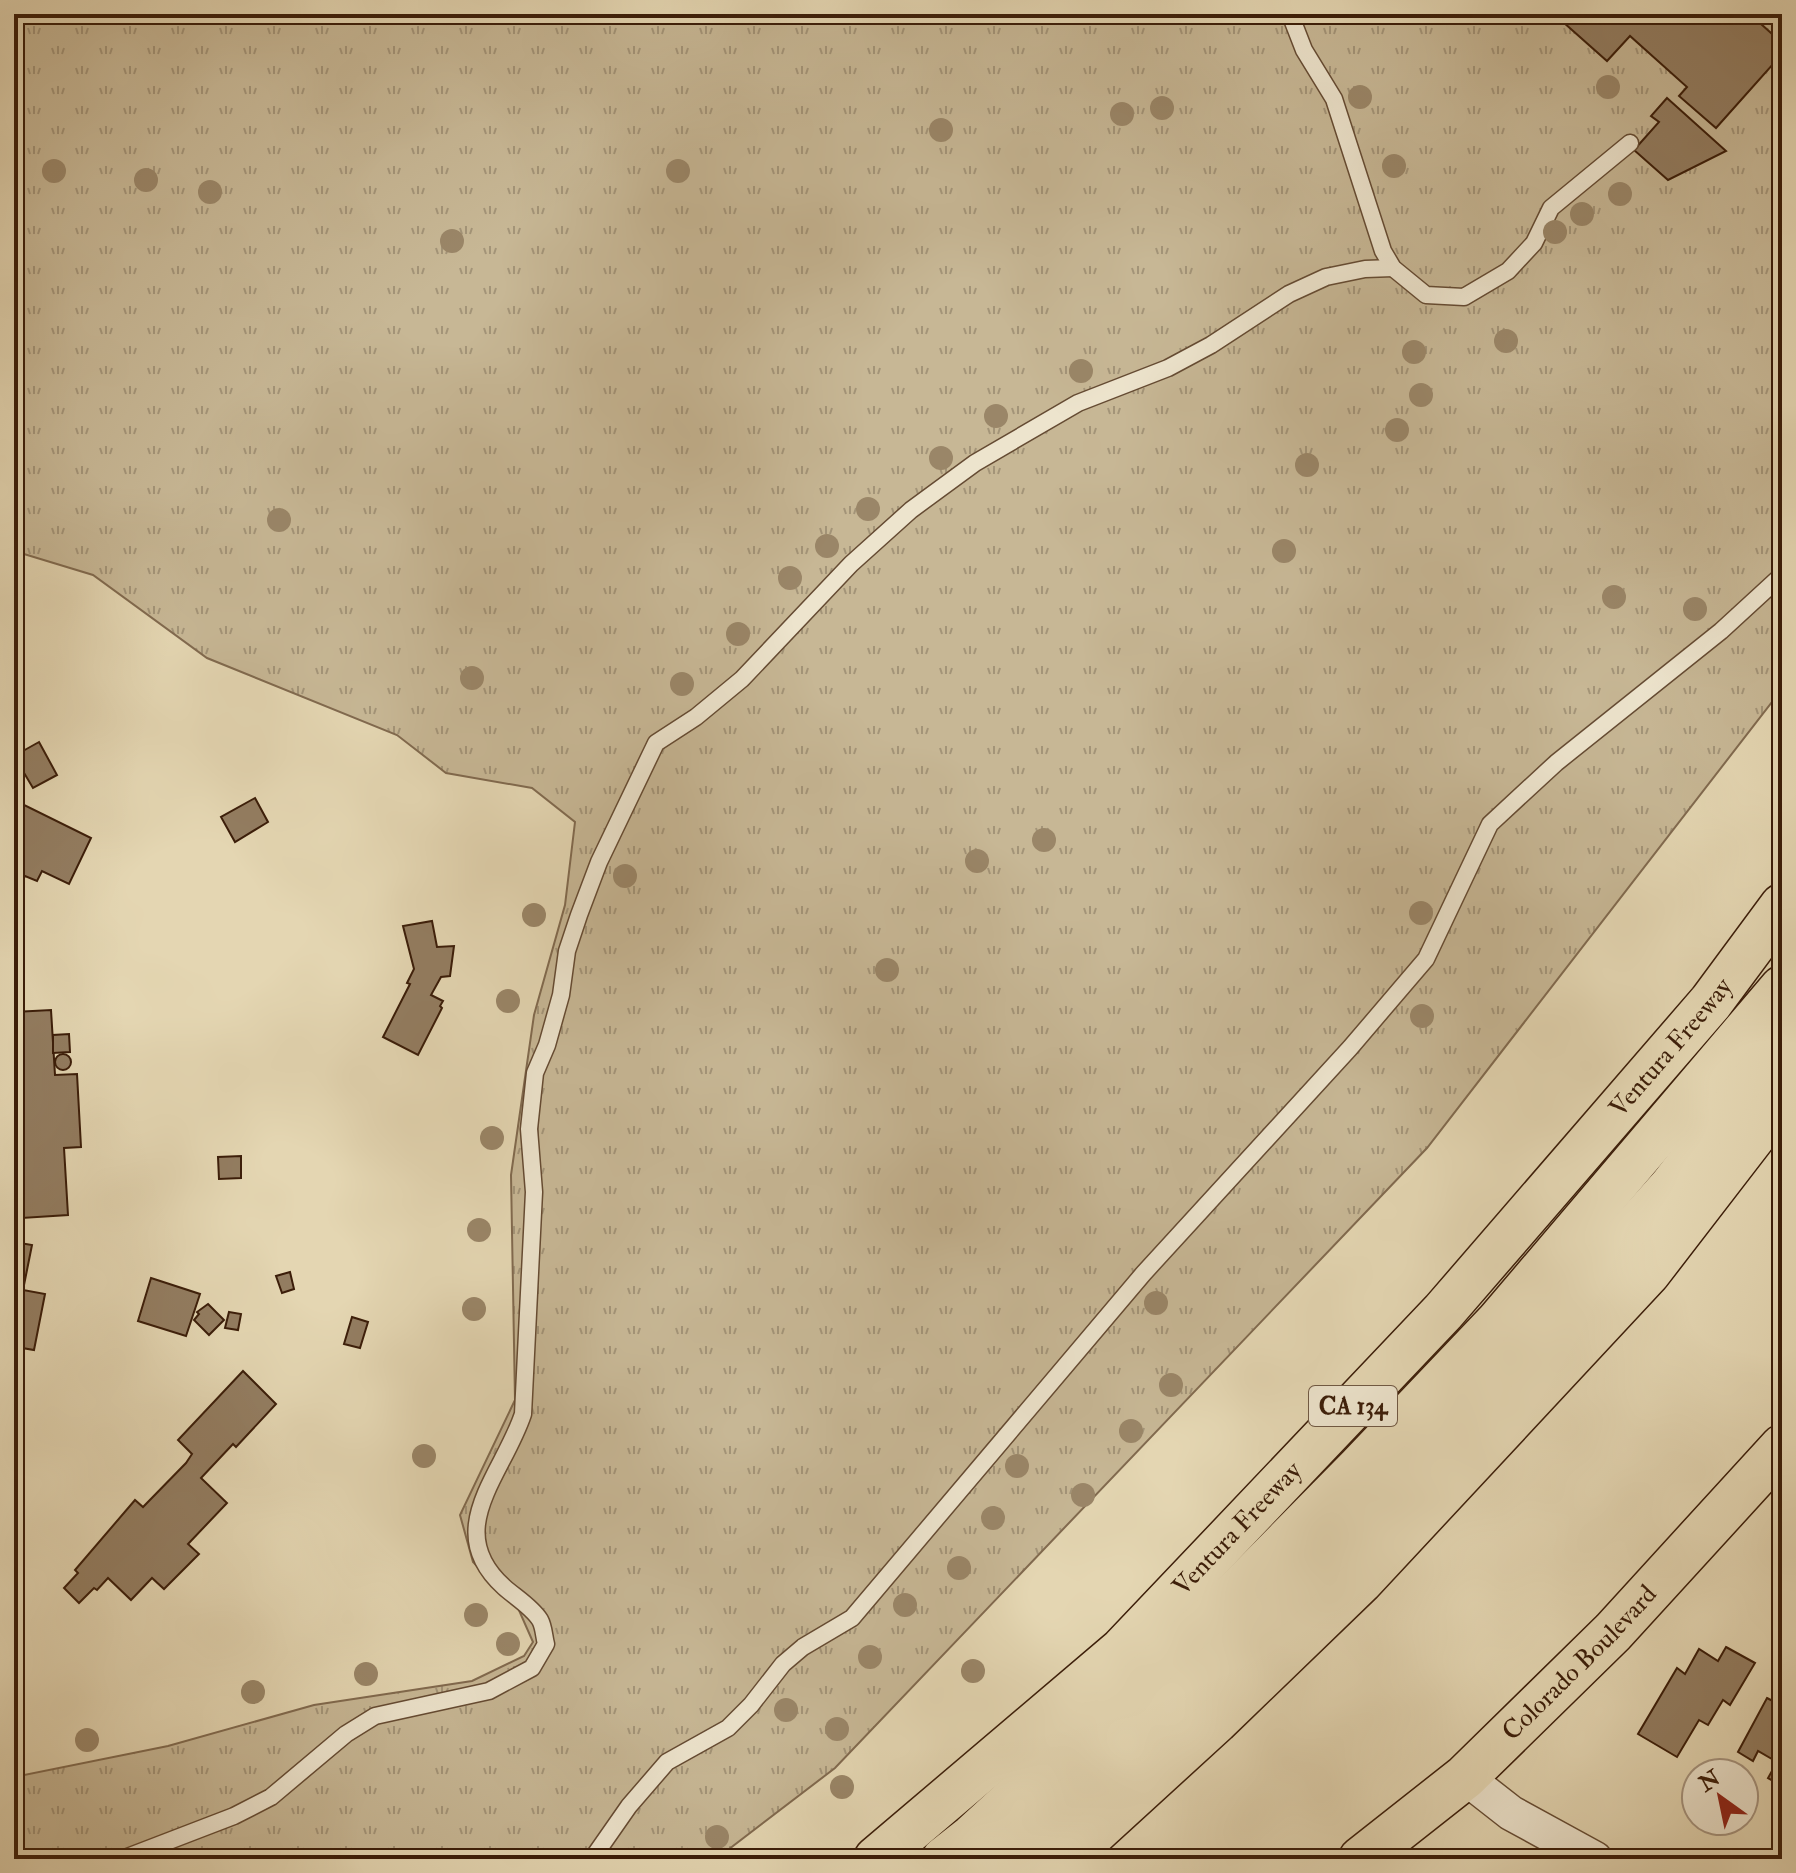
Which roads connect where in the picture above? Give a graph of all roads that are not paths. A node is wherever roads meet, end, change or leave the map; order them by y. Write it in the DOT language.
graph roads {
  1 [pos="1033,14"];
  2 [pos="1057,14"];
  3 [pos="1290,14"];
  4 [pos="1630,143"];
  5 [pos="1393,268"];
  6 [pos="1782,575"];
  7 [pos="1782,906"];
  8 [pos="1782,988"];
  9 [pos="1782,1043"];
  10 [pos="1782,1099"];
  11 [pos="1782,1447"];
  12 [pos="1465,1777"];
  13 [pos="122,1859"];
  14 [pos="592,1859"];
  15 [pos="876,1859"];
  16 [pos="944,1859"];
  17 [pos="1002,1859"];
  18 [pos="1065,1859"];
  19 [pos="1361,1859"];
  20 [pos="1595,1859"];
  1 -- 2 [label="lane"];
  3 -- 5 [label="lane"];
  4 -- 5 [label="lane"];
  5 -- 13 [label="lane"];
  6 -- 14 [label="lane"];
  7 -- 15 [label="main road, Ventura Freeway / CA 134"];
  8 -- 16 [label="main road"];
  9 -- 17 [label="main road"];
  10 -- 18 [label="main road"];
  11 -- 12 [label="main road, Colorado Boulevard"];
  12 -- 19 [label="main road, Colorado Boulevard"];
  12 -- 20 [label="street"];
}
